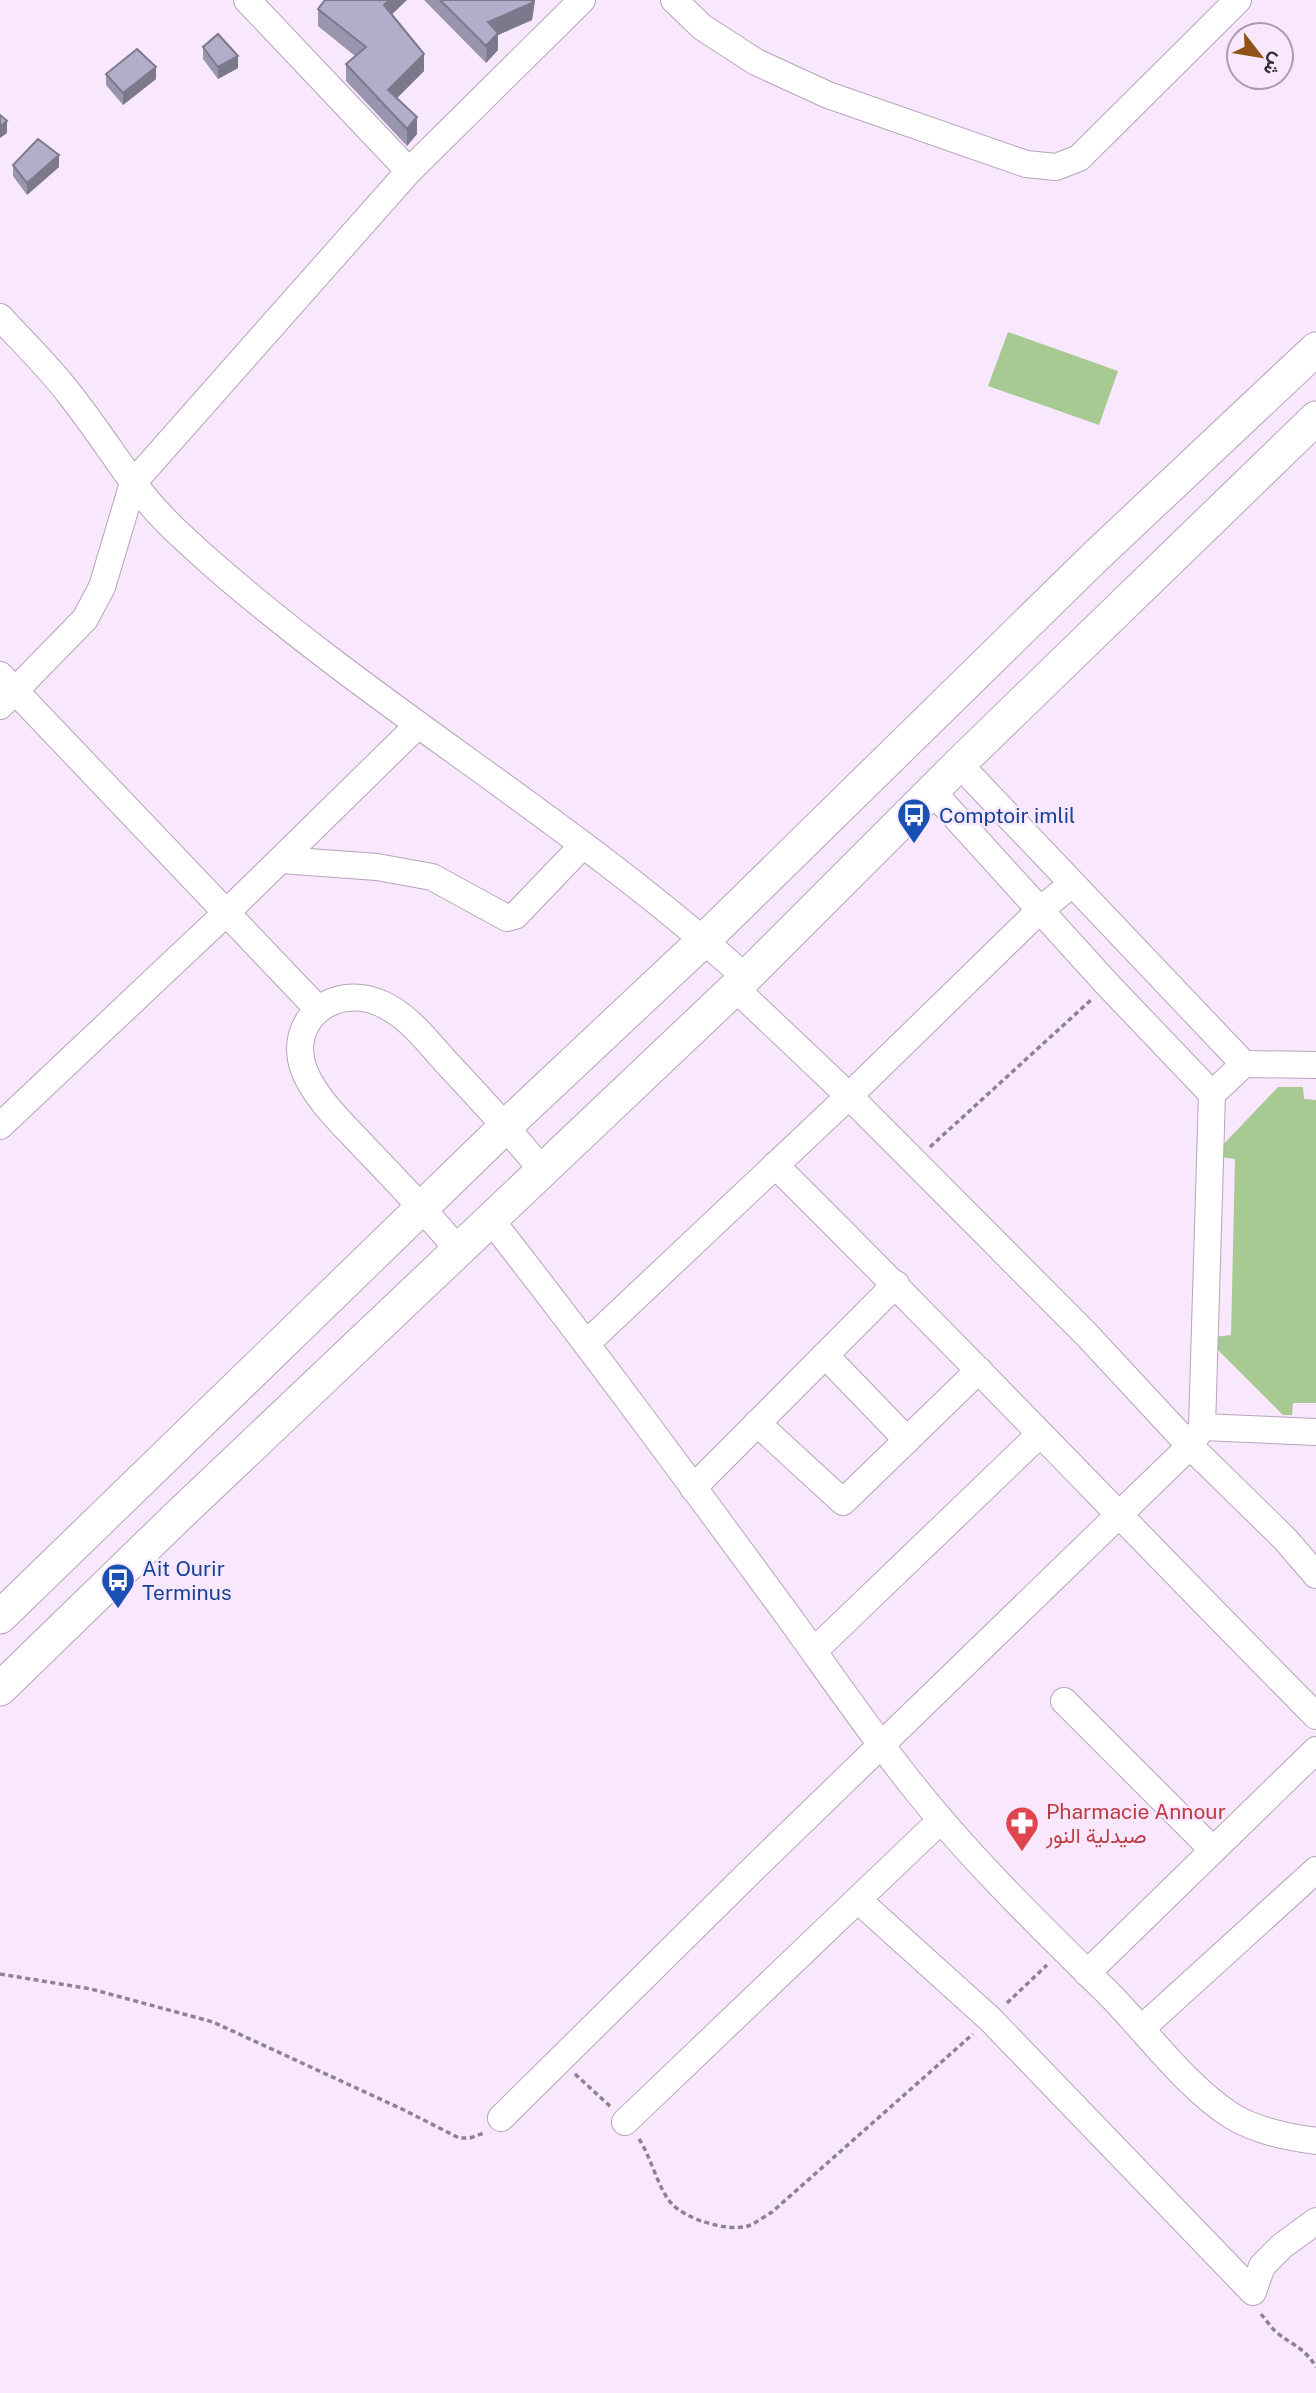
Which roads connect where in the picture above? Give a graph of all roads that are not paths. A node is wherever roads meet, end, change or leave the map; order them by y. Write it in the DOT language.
graph roads {
  1 [pos="247,0"];
  2 [pos="582,0"];
  3 [pos="674,0"];
  4 [pos="1238,0"];
  5 [pos="409,171"];
  6 [pos="4,330"];
  7 [pos="1316,349"];
  8 [pos="1316,418"];
  9 [pos="133,483"];
  10 [pos="1159,497"];
  11 [pos="1194,535"];
  12 [pos="1096,556"];
  13 [pos="1131,595"];
  14 [pos="5,691"];
  15 [pos="418,725"];
  16 [pos="959,764"];
  17 [pos="932,791"];
  18 [pos="583,845"];
  19 [pos="281,860"];
  20 [pos="1071,884"];
  21 [pos="1041,909"];
  22 [pos="226,913"];
  23 [pos="704,940"];
  24 [pos="740,983"];
  25 [pos="317,1009"];
  26 [pos="1244,1064"];
  27 [pos="1316,1065"];
  28 [pos="1212,1094"];
  29 [pos="849,1096"];
  30 [pos="0,1126"];
  31 [pos="506,1126"];
  32 [pos="775,1165"];
  33 [pos="541,1169"];
  34 [pos="424,1208"];
  35 [pos="492,1220"];
  36 [pos="459,1251"];
  37 [pos="896,1284"];
  38 [pos="587,1343"];
  39 [pos="825,1355"];
  40 [pos="979,1370"];
  41 [pos="757,1423"];
  42 [pos="1316,1432"];
  43 [pos="1040,1434"];
  44 [pos="1196,1437"];
  45 [pos="907,1440"];
  46 [pos="693,1488"];
  47 [pos="1118,1516"];
  48 [pos="1316,1575"];
  49 [pos="0,1617"];
  50 [pos="814,1651"];
  51 [pos="0,1689"];
  52 [pos="1064,1701"];
  53 [pos="1316,1716"];
  54 [pos="882,1746"];
  55 [pos="1316,1751"];
  56 [pos="942,1820"];
  57 [pos="1213,1850"];
  58 [pos="1316,1870"];
  59 [pos="858,1900"];
  60 [pos="1087,1973"];
  61 [pos="1142,2028"];
  62 [pos="501,2118"];
  63 [pos="625,2122"];
  64 [pos="1316,2141"];
  65 [pos="1316,2221"];
  1 -- 5 [label="street"];
  2 -- 5 [label="street"];
  3 -- 4 [label="street"];
  5 -- 9 [label="street"];
  6 -- 9 [label="street"];
  7 -- 10 [label="main road"];
  8 -- 11 [label="main road"];
  9 -- 14 [label="street"];
  9 -- 15 [label="street"];
  10 -- 11 [label="main road"];
  10 -- 12 [label="main road"];
  11 -- 13 [label="main road"];
  12 -- 13 [label="main road"];
  12 -- 23 [label="main road"];
  13 -- 16 [label="main road"];
  14 -- 22 [label="street"];
  15 -- 18 [label="street"];
  15 -- 19 [label="street"];
  16 -- 17 [label="main road"];
  16 -- 20 [label="street"];
  17 -- 21 [label="street"];
  17 -- 24 [label="main road"];
  18 -- 19 [label="street"];
  18 -- 23 [label="street"];
  19 -- 22 [label="street"];
  20 -- 21 [label="street"];
  20 -- 26 [label="street"];
  21 -- 28 [label="street"];
  21 -- 29 [label="street"];
  22 -- 25 [label="street"];
  22 -- 30 [label="street"];
  23 -- 24 [label="street"];
  23 -- 31 [label="main road"];
  24 -- 29 [label="street"];
  24 -- 33 [label="main road"];
  25 -- 31 [label="street"];
  25 -- 34 [label="street"];
  26 -- 27 [label="street"];
  26 -- 28 [label="street"];
  28 -- 44 [label="street"];
  29 -- 32 [label="street"];
  29 -- 44 [label="street"];
  31 -- 33 [label="street"];
  31 -- 34 [label="main road"];
  32 -- 37 [label="street"];
  32 -- 38 [label="street"];
  33 -- 35 [label="main road"];
  34 -- 36 [label="street"];
  34 -- 49 [label="main road"];
  35 -- 36 [label="main road"];
  35 -- 38 [label="street"];
  36 -- 51 [label="main road"];
  37 -- 39 [label="street"];
  37 -- 40 [label="street"];
  38 -- 46 [label="street"];
  39 -- 41 [label="street"];
  39 -- 45 [label="street"];
  40 -- 43 [label="street"];
  40 -- 45 [label="street"];
  41 -- 45 [label="street"];
  41 -- 46 [label="street"];
  42 -- 44 [label="street"];
  43 -- 47 [label="street"];
  43 -- 50 [label="street"];
  44 -- 47 [label="street"];
  44 -- 48 [label="street"];
  46 -- 50 [label="street"];
  47 -- 53 [label="street"];
  47 -- 54 [label="street"];
  50 -- 54 [label="street"];
  52 -- 57 [label="street"];
  54 -- 56 [label="street"];
  54 -- 62 [label="street"];
  55 -- 57 [label="street"];
  56 -- 59 [label="street"];
  56 -- 60 [label="street"];
  57 -- 60 [label="street"];
  58 -- 61 [label="street"];
  59 -- 63 [label="street"];
  59 -- 65 [label="street"];
  60 -- 61 [label="street"];
  61 -- 64 [label="street"];
}
